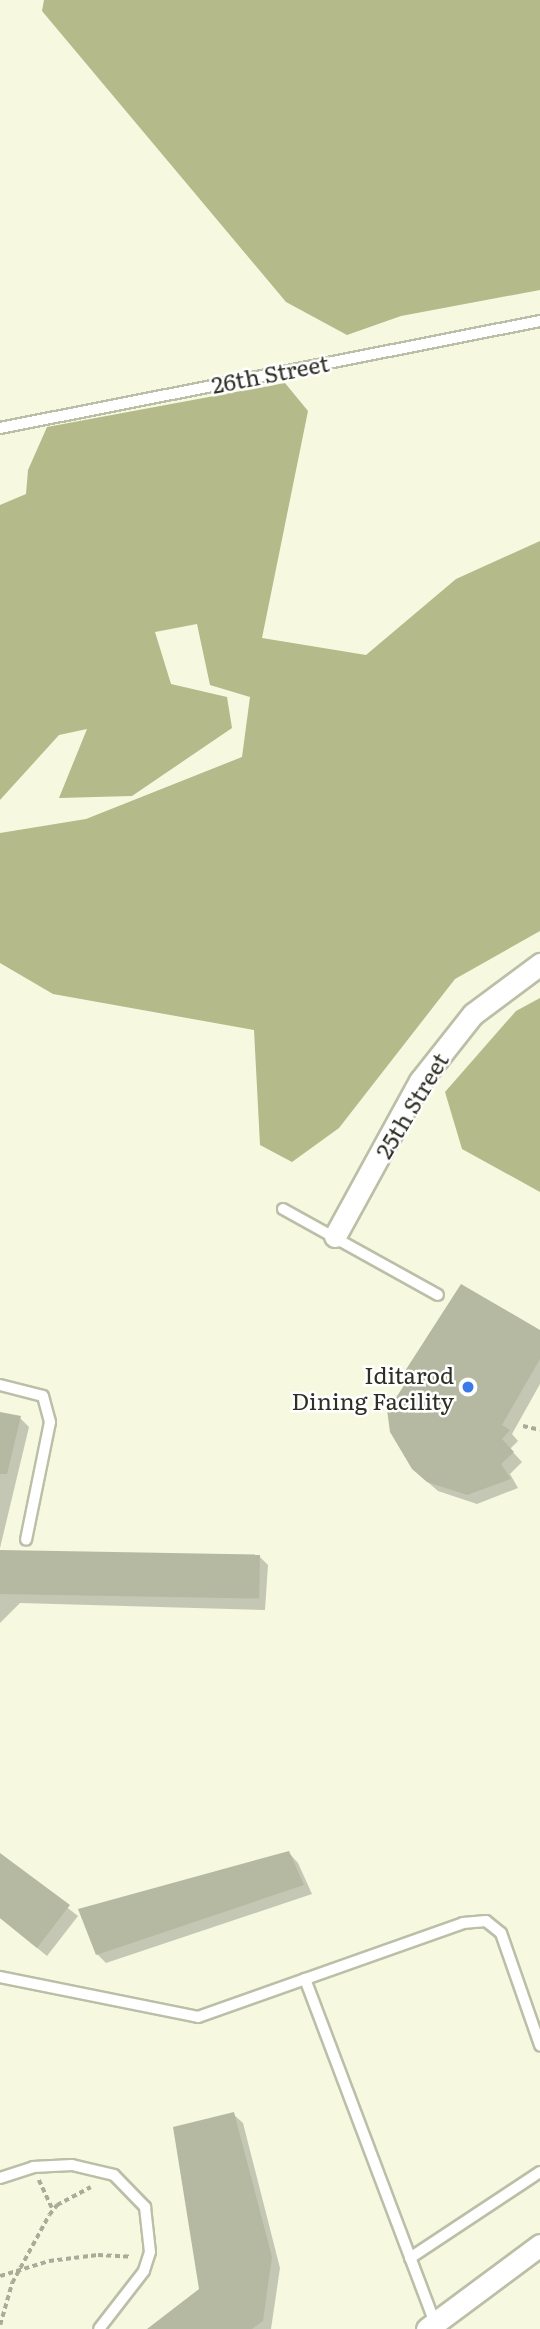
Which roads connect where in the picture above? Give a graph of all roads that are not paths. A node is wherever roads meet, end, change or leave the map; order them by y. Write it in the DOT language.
graph roads {
  1 [pos="540,321"];
  2 [pos="0,428"];
  3 [pos="540,964"];
  4 [pos="283,1209"];
  5 [pos="335,1237"];
  6 [pos="438,1295"];
  7 [pos="0,1385"];
  8 [pos="26,1540"];
  9 [pos="0,1977"];
  10 [pos="305,1979"];
  11 [pos="540,2045"];
  12 [pos="540,2172"];
  13 [pos="0,2178"];
  14 [pos="540,2245"];
  15 [pos="410,2258"];
  16 [pos="431,2326"];
  17 [pos="99,2329"];
  1 -- 2 [label="lane, 26th Street"];
  3 -- 5 [label="street, 25th Street"];
  4 -- 5 [label="lane"];
  5 -- 6 [label="lane"];
  7 -- 8 [label="lane"];
  9 -- 10 [label="lane"];
  10 -- 11 [label="lane"];
  10 -- 15 [label="lane"];
  12 -- 15 [label="lane"];
  13 -- 17 [label="lane"];
  14 -- 16 [label="street"];
  15 -- 16 [label="lane"];
}
